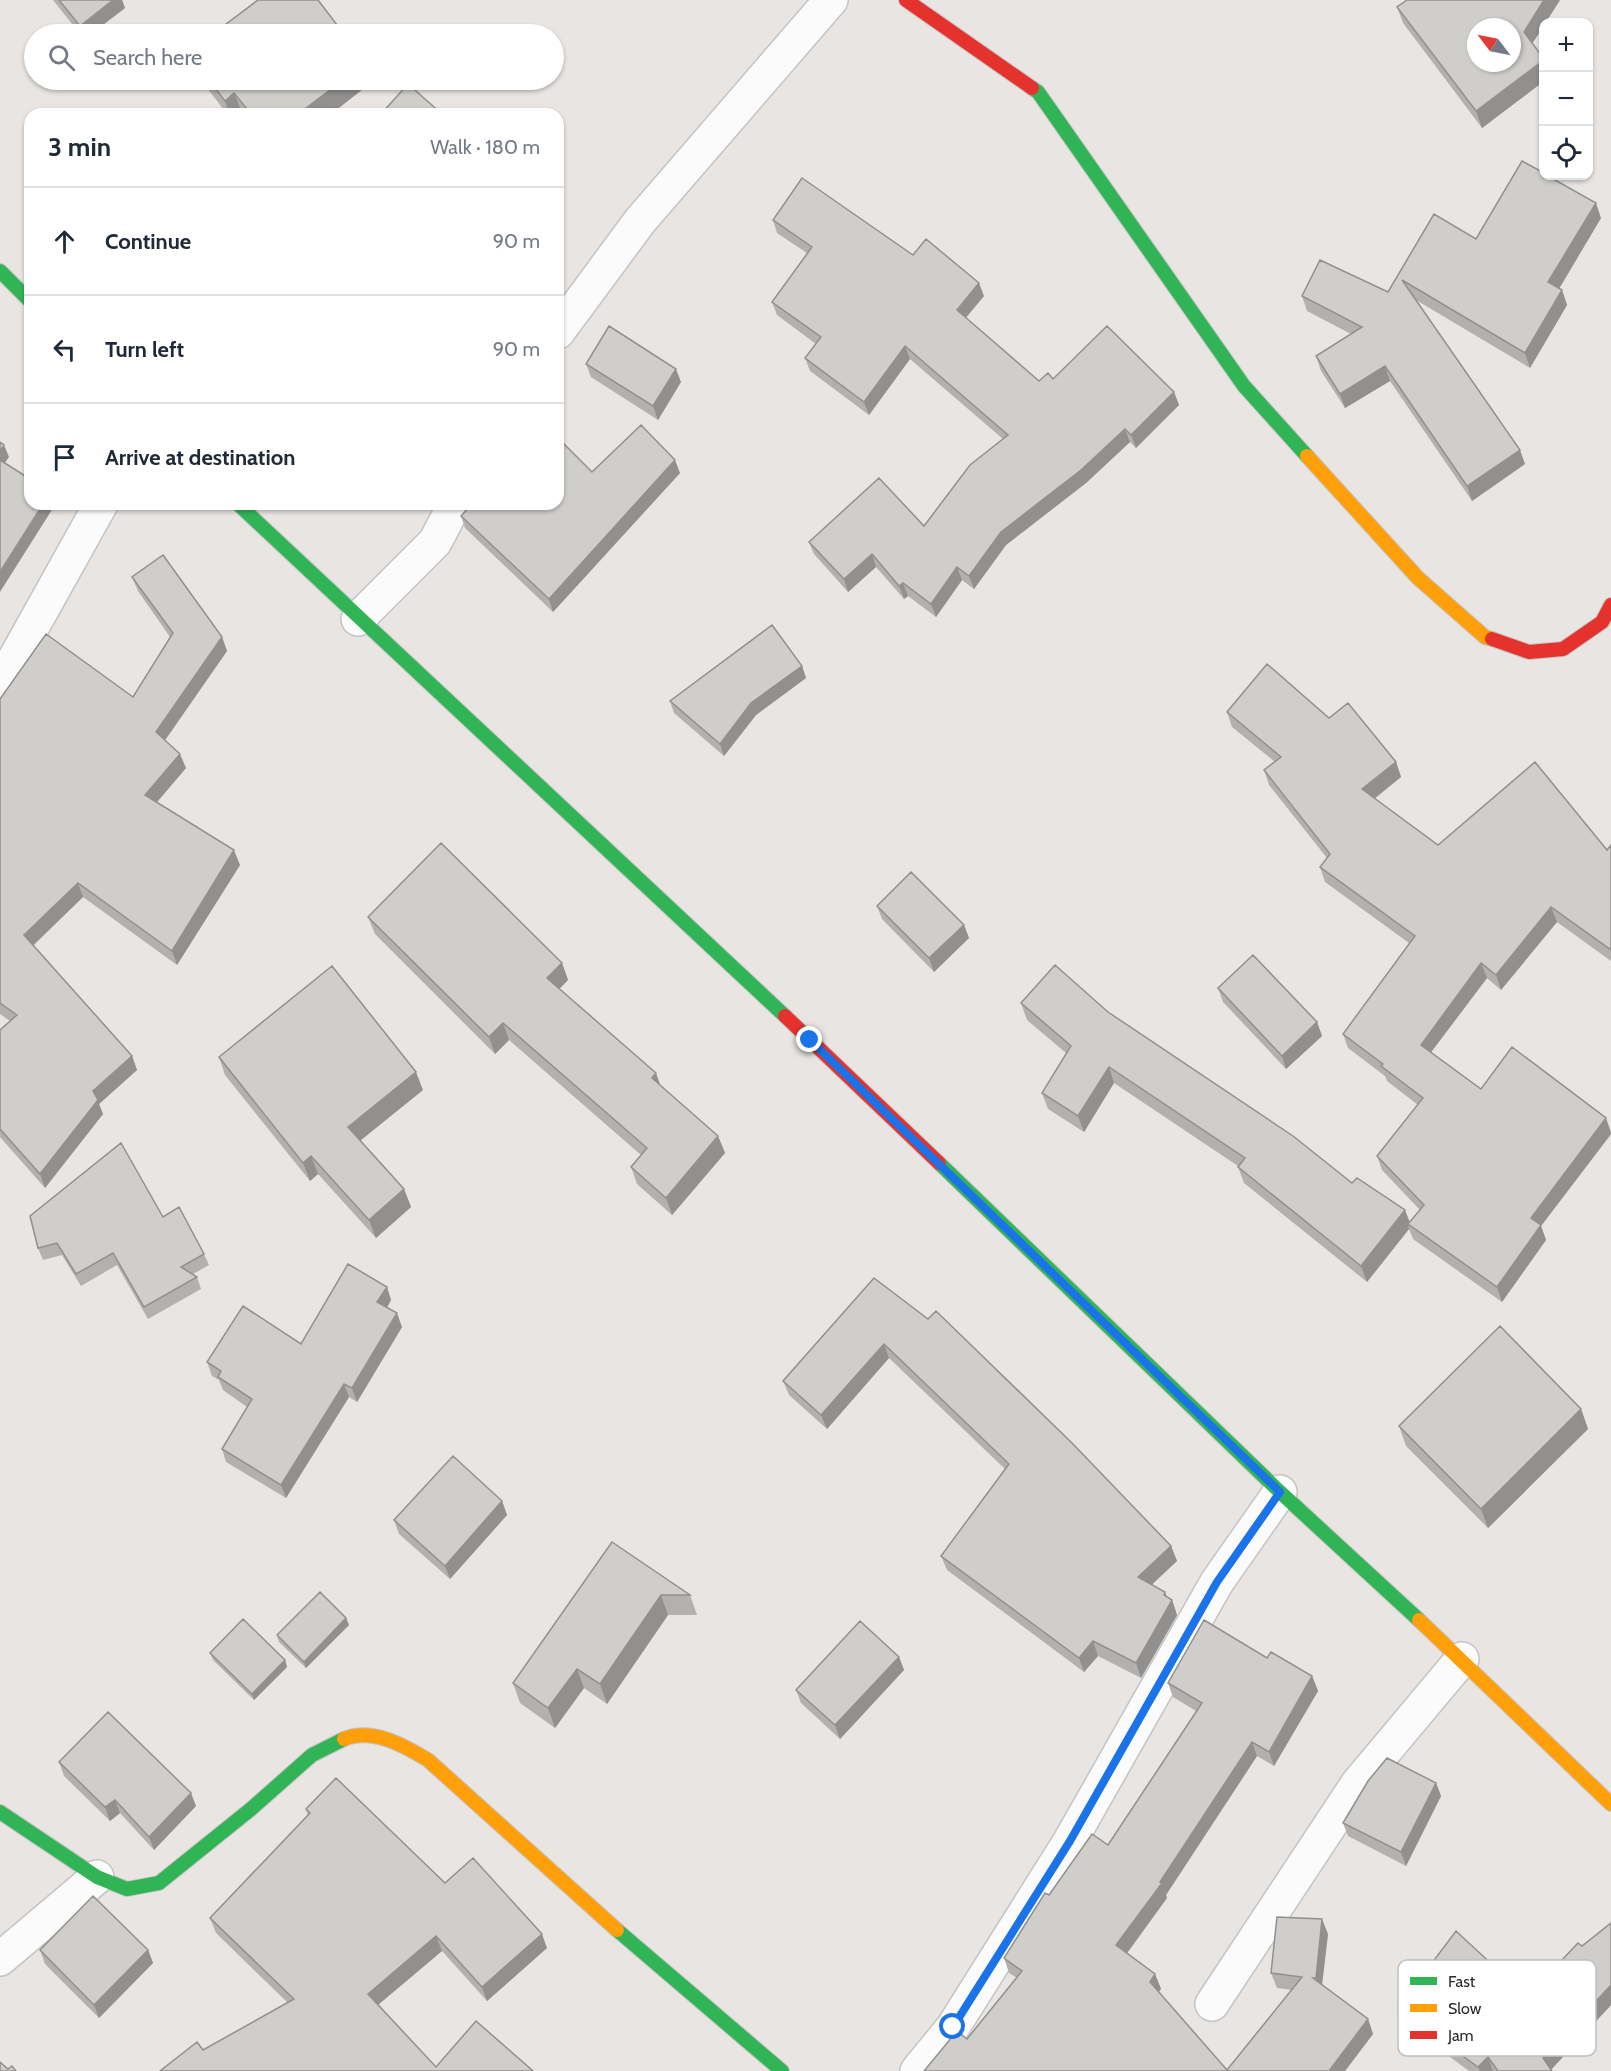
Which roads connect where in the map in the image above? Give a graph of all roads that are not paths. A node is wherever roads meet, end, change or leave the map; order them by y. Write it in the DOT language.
graph roads {
  1 [pos="831,0"];
  2 [pos="906,0"];
  3 [pos="0,271"];
  4 [pos="24,294"];
  5 [pos="564,324"];
  6 [pos="98,510"];
  7 [pos="244,510"];
  8 [pos="452,510"];
  9 [pos="1611,605"];
  10 [pos="358,619"];
  11 [pos="0,685"];
  12 [pos="1280,1492"];
  13 [pos="1462,1659"];
  14 [pos="1611,1804"];
  15 [pos="0,1812"];
  16 [pos="97,1877"];
  17 [pos="0,1959"];
  18 [pos="1212,2004"];
  19 [pos="782,2071"];
  20 [pos="917,2071"];
  1 -- 5 [label="street"];
  2 -- 9 [label="street"];
  3 -- 4 [label="street"];
  6 -- 11 [label="street"];
  7 -- 10 [label="street"];
  8 -- 10 [label="street"];
  10 -- 12 [label="street"];
  12 -- 13 [label="street"];
  12 -- 20 [label="street"];
  13 -- 14 [label="street"];
  13 -- 18 [label="street"];
  15 -- 16 [label="street"];
  16 -- 17 [label="street"];
  16 -- 19 [label="street"];
}
